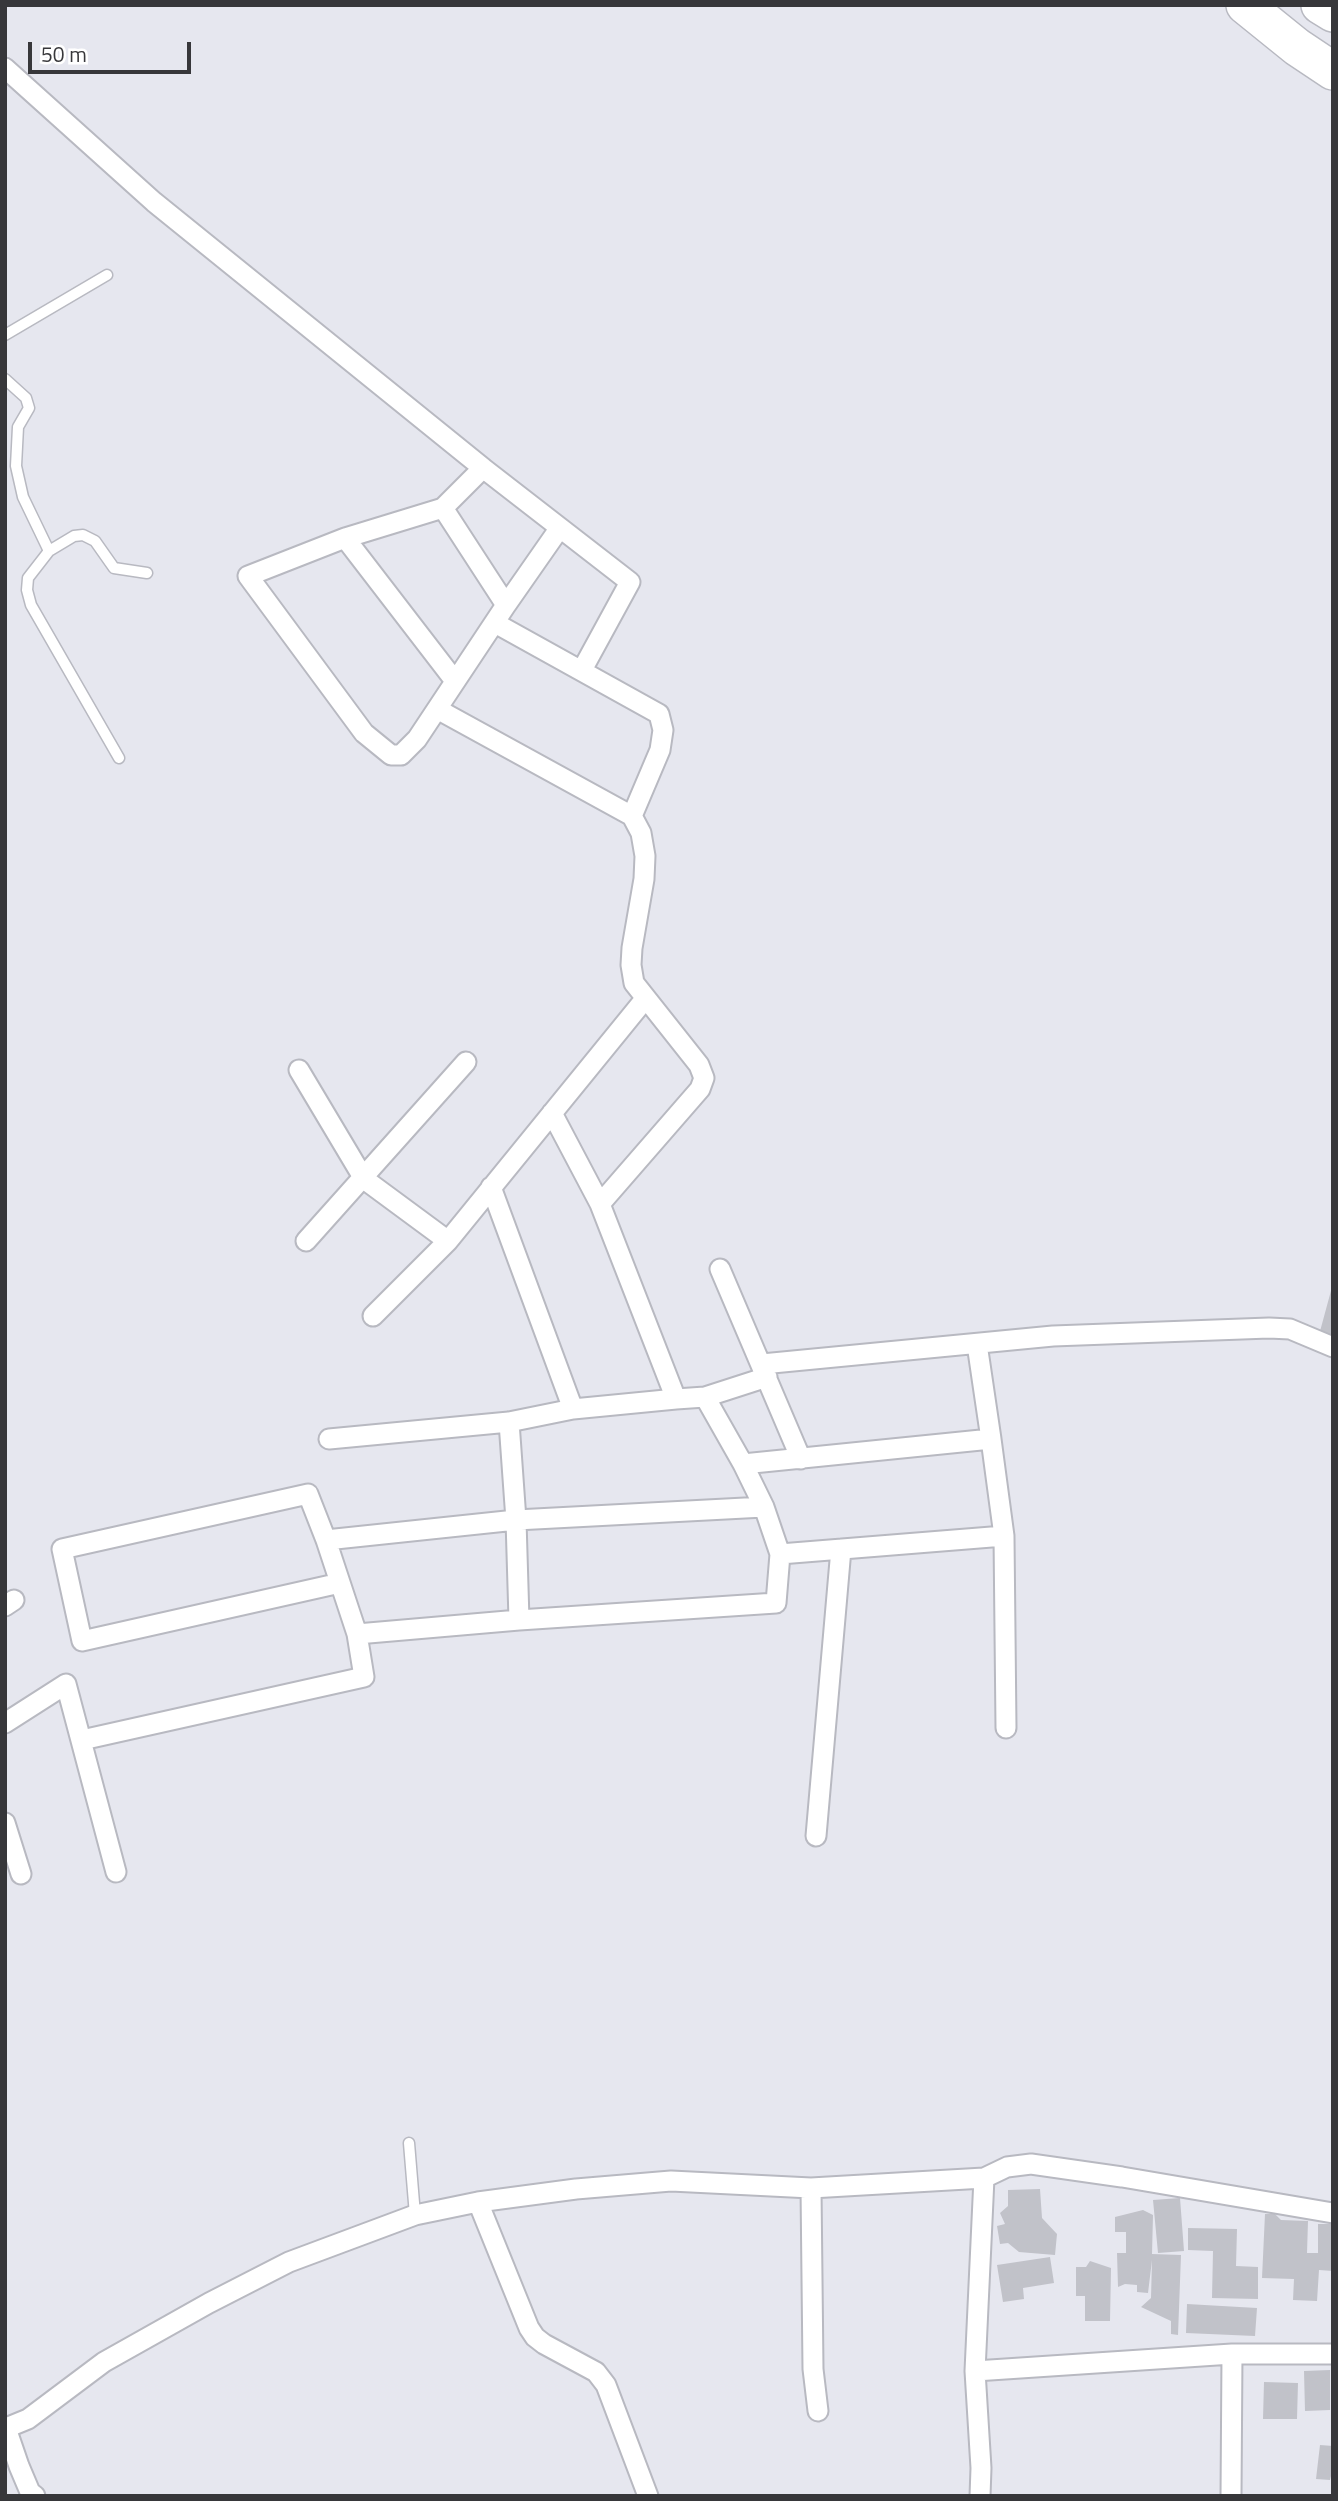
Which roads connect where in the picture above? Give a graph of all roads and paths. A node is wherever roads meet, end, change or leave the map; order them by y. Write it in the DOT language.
graph roads {
  1 [pos="1245,5"];
  2 [pos="1321,5"];
  3 [pos="1333,13"];
  4 [pos="5,68"];
  5 [pos="1333,71"];
  6 [pos="107,275"];
  7 [pos="5,335"];
  8 [pos="5,379"];
  9 [pos="483,468"];
  10 [pos="443,508"];
  11 [pos="559,529"];
  12 [pos="345,538"];
  13 [pos="49,551"];
  14 [pos="147,573"];
  15 [pos="506,605"];
  16 [pos="495,623"];
  17 [pos="582,670"];
  18 [pos="455,681"];
  19 [pos="437,709"];
  20 [pos="120,758"];
  21 [pos="632,816"];
  22 [pos="645,999"];
  23 [pos="466,1062"];
  24 [pos="299,1070"];
  25 [pos="552,1113"];
  26 [pos="364,1179"];
  27 [pos="491,1187"];
  28 [pos="600,1204"];
  29 [pos="306,1241"];
  30 [pos="447,1241"];
  31 [pos="720,1269"];
  32 [pos="373,1316"];
  33 [pos="977,1344"];
  34 [pos="1333,1346"];
  35 [pos="764,1370"];
  36 [pos="705,1397"];
  37 [pos="676,1399"];
  38 [pos="573,1409"];
  39 [pos="509,1422"];
  40 [pos="329,1439"];
  41 [pos="991,1439"];
  42 [pos="801,1459"];
  43 [pos="743,1464"];
  44 [pos="764,1507"];
  45 [pos="516,1520"];
  46 [pos="1004,1536"];
  47 [pos="326,1540"];
  48 [pos="841,1549"];
  49 [pos="780,1554"];
  50 [pos="340,1583"];
  51 [pos="519,1620"];
  52 [pos="357,1634"];
  53 [pos="5,1723"];
  54 [pos="1006,1728"];
  55 [pos="82,1740"];
  56 [pos="5,1823"];
  57 [pos="816,1836"];
  58 [pos="116,1872"];
  59 [pos="21,1874"];
  60 [pos="409,2143"];
  61 [pos="985,2178"];
  62 [pos="811,2188"];
  63 [pos="478,2202"];
  64 [pos="1333,2213"];
  65 [pos="415,2215"];
  66 [pos="1232,2354"];
  67 [pos="1333,2354"];
  68 [pos="975,2371"];
  69 [pos="818,2411"];
  70 [pos="6,2428"];
  71 [pos="35,2496"];
  72 [pos="648,2496"];
  73 [pos="980,2496"];
  74 [pos="1231,2496"];
  1 -- 5 [label="highway"];
  2 -- 3 [label="highway"];
  4 -- 9 [label="street"];
  6 -- 7 [label="lane"];
  8 -- 13 [label="lane"];
  9 -- 10 [label="street"];
  9 -- 11 [label="street"];
  10 -- 12 [label="street"];
  10 -- 15 [label="street"];
  11 -- 15 [label="street"];
  11 -- 17 [label="street"];
  12 -- 18 [label="street"];
  12 -- 19 [label="street"];
  13 -- 14 [label="lane"];
  13 -- 20 [label="lane"];
  15 -- 16 [label="street"];
  16 -- 17 [label="street"];
  16 -- 18 [label="street"];
  17 -- 21 [label="street"];
  18 -- 19 [label="street"];
  19 -- 21 [label="street"];
  21 -- 22 [label="street"];
  22 -- 25 [label="street"];
  22 -- 28 [label="street"];
  23 -- 26 [label="street"];
  24 -- 26 [label="street"];
  25 -- 27 [label="street"];
  25 -- 28 [label="street"];
  26 -- 29 [label="street"];
  26 -- 30 [label="street"];
  27 -- 30 [label="street"];
  27 -- 38 [label="street"];
  28 -- 37 [label="street"];
  30 -- 32 [label="street"];
  31 -- 35 [label="street"];
  33 -- 34 [label="street"];
  33 -- 35 [label="street"];
  33 -- 41 [label="street"];
  35 -- 36 [label="street"];
  35 -- 42 [label="street"];
  36 -- 37 [label="street"];
  36 -- 43 [label="street"];
  37 -- 38 [label="street"];
  38 -- 39 [label="street"];
  39 -- 40 [label="street"];
  39 -- 45 [label="street"];
  41 -- 42 [label="street"];
  41 -- 46 [label="street"];
  42 -- 43 [label="street"];
  43 -- 44 [label="street"];
  44 -- 45 [label="street"];
  44 -- 49 [label="street"];
  45 -- 47 [label="street"];
  45 -- 51 [label="street"];
  46 -- 48 [label="street"];
  46 -- 54 [label="street"];
  47 -- 50 [label="street"];
  47 -- 50 [label="street"];
  48 -- 49 [label="street"];
  48 -- 57 [label="street"];
  49 -- 51 [label="street"];
  50 -- 52 [label="street"];
  51 -- 52 [label="street"];
  52 -- 55 [label="street"];
  53 -- 55 [label="street"];
  55 -- 58 [label="street"];
  56 -- 59 [label="street"];
  60 -- 65 [label="lane"];
  61 -- 62 [label="street"];
  61 -- 64 [label="street"];
  61 -- 68 [label="street"];
  62 -- 63 [label="street"];
  62 -- 69 [label="street"];
  63 -- 65 [label="street"];
  63 -- 72 [label="street"];
  65 -- 70 [label="street"];
  66 -- 67 [label="street"];
  66 -- 68 [label="street"];
  66 -- 74 [label="street"];
  68 -- 73 [label="street"];
  70 -- 71 [label="street"];
}
